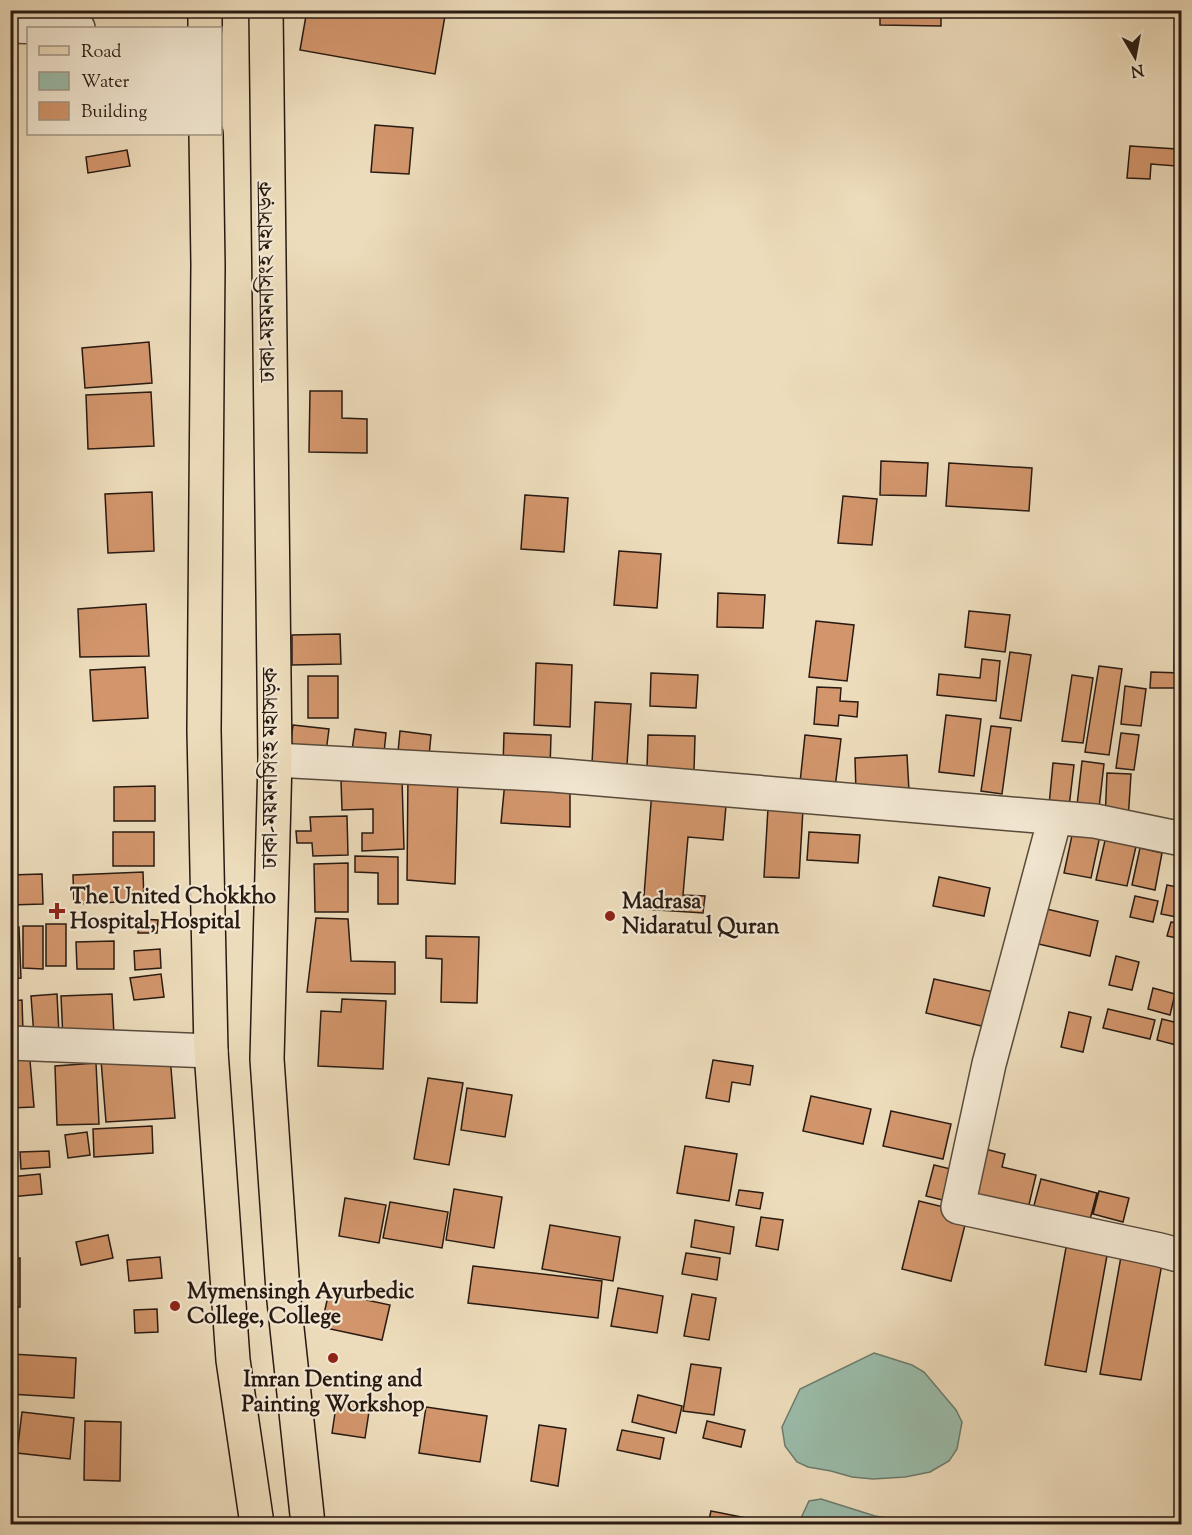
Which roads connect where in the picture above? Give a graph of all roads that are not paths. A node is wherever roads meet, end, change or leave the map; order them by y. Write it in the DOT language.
graph roads {
  1 [pos="205,10"];
  2 [pos="266,10"];
  3 [pos="10,26"];
  4 [pos="44,27"];
  5 [pos="205,27"];
  6 [pos="206,135"];
  7 [pos="274,760"];
  8 [pos="1056,818"];
  9 [pos="1182,839"];
  10 [pos="10,1044"];
  11 [pos="211,1051"];
  12 [pos="1182,1257"];
  13 [pos="257,1524"];
  14 [pos="308,1524"];
  1 -- 5 [label="main road"];
  2 -- 7 [label="main road, ঢাকা-ময়মনসিংহ মহাসড়ক"];
  3 -- 4 [label="street"];
  6 -- 11 [label="main road"];
  7 -- 8 [label="street"];
  7 -- 14 [label="main road, ঢাকা-ময়মনসিংহ মহাসড়ক"];
  8 -- 9 [label="street"];
  8 -- 12 [label="street"];
  10 -- 11 [label="street"];
  11 -- 13 [label="main road"];
}
